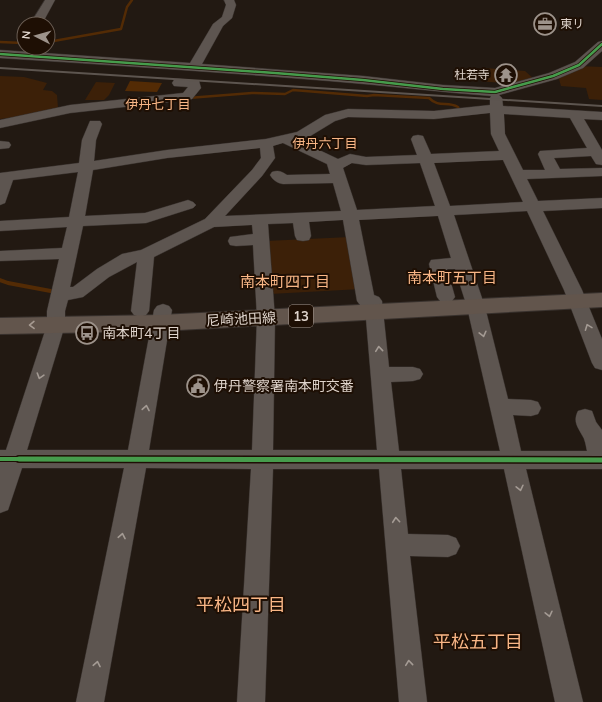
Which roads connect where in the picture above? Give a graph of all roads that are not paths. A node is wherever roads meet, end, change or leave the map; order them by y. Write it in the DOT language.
graph roads {
  1 [pos="50,0"];
  2 [pos="229,0"];
  3 [pos="41,16"];
  4 [pos="602,44"];
  5 [pos="16,53"];
  6 [pos="0,54"];
  7 [pos="56,55"];
  8 [pos="602,58"];
  9 [pos="585,61"];
  10 [pos="194,67"];
  11 [pos="178,82"];
  12 [pos="495,92"];
  13 [pos="497,110"];
  14 [pos="575,115"];
  15 [pos="602,116"];
  16 [pos="0,124"];
  17 [pos="95,124"];
  18 [pos="285,139"];
  19 [pos="418,139"];
  20 [pos="266,143"];
  21 [pos="508,155"];
  22 [pos="599,157"];
  23 [pos="425,158"];
  24 [pos="86,167"];
  25 [pos="337,172"];
  26 [pos="602,172"];
  27 [pos="555,174"];
  28 [pos="277,175"];
  29 [pos="3,176"];
  30 [pos="518,176"];
  31 [pos="0,200"];
  32 [pos="602,203"];
  33 [pos="188,205"];
  34 [pos="533,206"];
  35 [pos="444,210"];
  36 [pos="350,214"];
  37 [pos="300,217"];
  38 [pos="260,219"];
  39 [pos="211,222"];
  40 [pos="76,223"];
  41 [pos="0,226"];
  42 [pos="303,236"];
  43 [pos="261,239"];
  44 [pos="236,241"];
  45 [pos="68,253"];
  46 [pos="146,254"];
  47 [pos="0,256"];
  48 [pos="462,263"];
  49 [pos="602,288"];
  50 [pos="576,296"];
  51 [pos="446,297"];
  52 [pos="602,300"];
  53 [pos="475,301"];
  54 [pos="371,305"];
  55 [pos="57,310"];
  56 [pos="140,311"];
  57 [pos="0,312"];
  58 [pos="266,312"];
  59 [pos="161,317"];
  60 [pos="0,326"];
  61 [pos="602,363"];
  62 [pos="413,374"];
  63 [pos="381,375"];
  64 [pos="501,407"];
  65 [pos="531,408"];
  66 [pos="585,417"];
  67 [pos="137,458"];
  68 [pos="7,459"];
  69 [pos="262,460"];
  70 [pos="513,460"];
  71 [pos="601,460"];
  72 [pos="390,461"];
  73 [pos="0,503"];
  74 [pos="398,545"];
  75 [pos="448,546"];
  76 [pos="90,702"];
  77 [pos="250,702"];
  78 [pos="413,702"];
  79 [pos="569,702"];
  1 -- 3 [label="street"];
  2 -- 10 [label="street"];
  4 -- 9 [label="street"];
  5 -- 6 [label="street"];
  7 -- 10 [label="street"];
  8 -- 9 [label="street"];
  9 -- 12 [label="street"];
  10 -- 12 [label="street"];
  11 -- 16 [label="street"];
  12 -- 13 [label="street"];
  13 -- 14 [label="street"];
  13 -- 18 [label="street"];
  13 -- 21 [label="street"];
  14 -- 15 [label="street"];
  14 -- 22 [label="street"];
  17 -- 24 [label="street"];
  18 -- 20 [label="street"];
  18 -- 25 [label="street"];
  19 -- 23 [label="street"];
  20 -- 24 [label="street"];
  20 -- 39 [label="street"];
  21 -- 23 [label="street"];
  21 -- 30 [label="street"];
  22 -- 27 [label="street"];
  23 -- 25 [label="street"];
  23 -- 35 [label="street"];
  24 -- 29 [label="street"];
  24 -- 40 [label="street"];
  25 -- 28 [label="street"];
  25 -- 36 [label="street"];
  26 -- 27 [label="street"];
  27 -- 30 [label="street"];
  29 -- 31 [label="street"];
  30 -- 34 [label="street"];
  32 -- 34 [label="street"];
  33 -- 40 [label="street"];
  34 -- 35 [label="street"];
  34 -- 50 [label="street"];
  35 -- 36 [label="street"];
  35 -- 48 [label="street"];
  36 -- 37 [label="street"];
  36 -- 54 [label="street"];
  37 -- 38 [label="street"];
  37 -- 42 [label="street"];
  38 -- 39 [label="street"];
  38 -- 43 [label="street"];
  39 -- 46 [label="street"];
  40 -- 41 [label="street"];
  40 -- 45 [label="street"];
  43 -- 44 [label="street"];
  43 -- 58 [label="street"];
  45 -- 47 [label="street"];
  45 -- 55 [label="street"];
  46 -- 55 [label="street"];
  46 -- 56 [label="street"];
  48 -- 51 [label="street"];
  48 -- 53 [label="street"];
  49 -- 50 [label="main road, 尼崎池田線 / 13"];
  50 -- 52 [label="main road, 尼崎池田線 / 13"];
  50 -- 53 [label="main road, 尼崎池田線 / 13"];
  61 -- 50 [label="street, one-way"];
  51 -- 53 [label="main road, 尼崎池田線 / 13"];
  51 -- 54 [label="main road, 尼崎池田線 / 13"];
  53 -- 54 [label="main road, 尼崎池田線 / 13"];
  53 -- 64 [label="street, one-way"];
  54 -- 58 [label="main road, 尼崎池田線 / 13"];
  63 -- 54 [label="street, one-way"];
  55 -- 56 [label="main road, 尼崎池田線 / 13"];
  55 -- 57 [label="main road, 尼崎池田線 / 13"];
  55 -- 59 [label="main road, 尼崎池田線 / 13"];
  55 -- 60 [label="main road, 尼崎池田線 / 13, one-way"];
  55 -- 68 [label="street, one-way"];
  56 -- 59 [label="main road, 尼崎池田線 / 13"];
  58 -- 59 [label="main road, 尼崎池田線 / 13"];
  58 -- 69 [label="street"];
  67 -- 59 [label="street, one-way"];
  62 -- 63 [label="street"];
  63 -- 72 [label="street"];
  64 -- 65 [label="street"];
  64 -- 70 [label="street"];
  66 -- 71 [label="street"];
  67 -- 68 [label="street"];
  67 -- 69 [label="street"];
  76 -- 67 [label="street, one-way"];
  68 -- 73 [label="street"];
  69 -- 72 [label="street"];
  69 -- 77 [label="street"];
  70 -- 71 [label="street"];
  70 -- 72 [label="street"];
  70 -- 79 [label="street, one-way"];
  74 -- 72 [label="street, one-way"];
  74 -- 75 [label="street"];
  78 -- 74 [label="street, one-way"];
}
